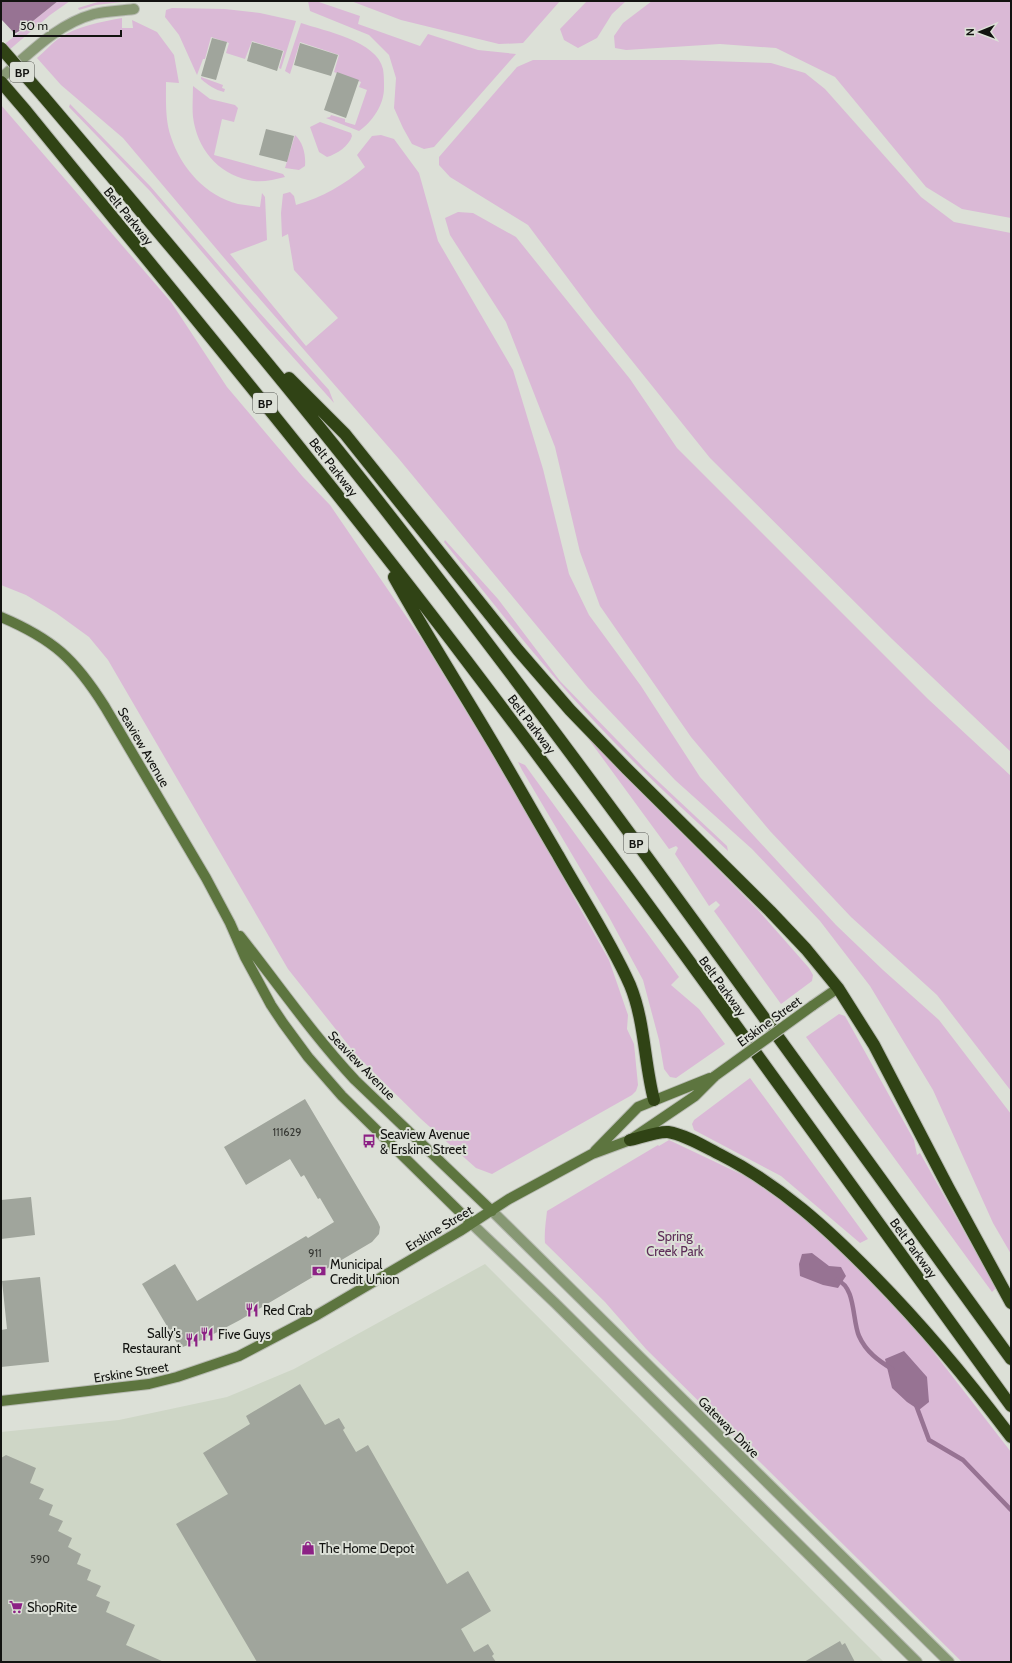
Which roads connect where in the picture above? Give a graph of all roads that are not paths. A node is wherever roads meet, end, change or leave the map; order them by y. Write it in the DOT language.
graph roads {
  1 [pos="134,9"];
  2 [pos="1,48"];
  3 [pos="1,78"];
  4 [pos="1,82"];
  5 [pos="247,337"];
  6 [pos="373,541"];
  7 [pos="1,616"];
  8 [pos="230,924"];
  9 [pos="838,988"];
  10 [pos="715,1076"];
  11 [pos="654,1100"];
  12 [pos="630,1140"];
  13 [pos="592,1154"];
  14 [pos="492,1211"];
  15 [pos="471,1223"];
  16 [pos="1011,1303"];
  17 [pos="1011,1359"];
  18 [pos="1,1400"];
  19 [pos="1011,1406"];
  20 [pos="1011,1438"];
  21 [pos="917,1662"];
  22 [pos="949,1662"];
  1 -- 3 [label="street"];
  2 -- 5 [label="highway, Belt Parkway / BP, bridge"];
  4 -- 6 [label="highway, Belt Parkway / BP"];
  5 -- 9 [label="highway"];
  5 -- 17 [label="highway, Belt Parkway / BP"];
  6 -- 11 [label="highway"];
  6 -- 19 [label="highway, Belt Parkway / BP"];
  7 -- 8 [label="main road, Seaview Avenue"];
  8 -- 14 [label="main road, Seaview Avenue"];
  8 -- 15 [label="main road, Seaview Avenue"];
  9 -- 10 [label="main road, Erskine Street, bridge"];
  9 -- 16 [label="highway"];
  10 -- 11 [label="main road, Erskine Street"];
  10 -- 12 [label="main road, Erskine Street"];
  11 -- 13 [label="main road, Erskine Street"];
  12 -- 13 [label="main road, Erskine Street"];
  12 -- 20 [label="highway"];
  13 -- 14 [label="main road, Erskine Street"];
  14 -- 15 [label="main road, Erskine Street"];
  14 -- 22 [label="street, Gateway Drive"];
  15 -- 18 [label="main road, Erskine Street"];
  15 -- 21 [label="street"];
}
